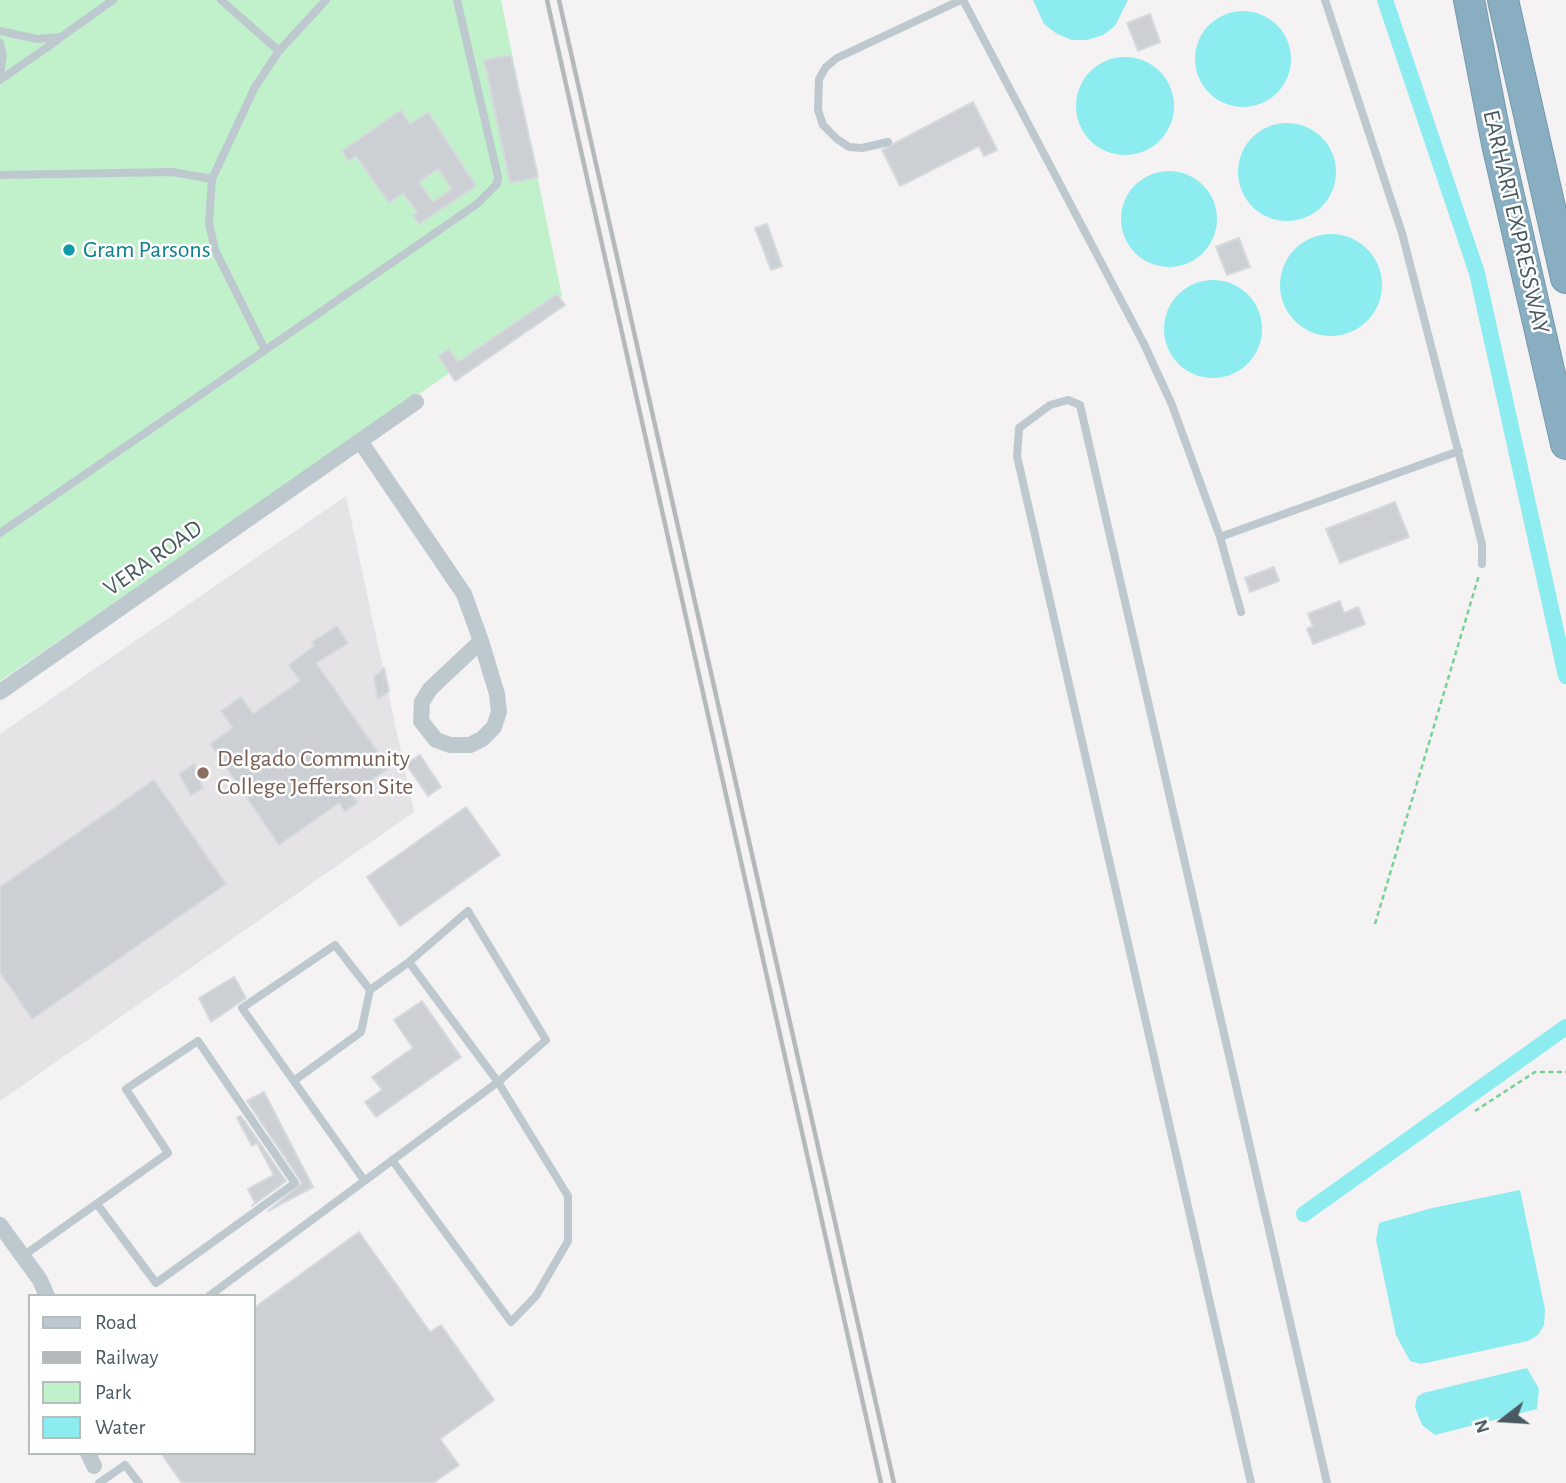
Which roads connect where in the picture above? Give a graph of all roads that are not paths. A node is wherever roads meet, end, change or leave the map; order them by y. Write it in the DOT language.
graph roads {
  1 [pos="113,0"];
  2 [pos="221,0"];
  3 [pos="326,0"];
  4 [pos="457,0"];
  5 [pos="962,0"];
  6 [pos="1325,0"];
  7 [pos="1451,0"];
  8 [pos="1469,0"];
  9 [pos="1503,0"];
  10 [pos="0,31"];
  11 [pos="61,37"];
  12 [pos="0,43"];
  13 [pos="279,51"];
  14 [pos="0,78"];
  15 [pos="888,142"];
  16 [pos="1497,144"];
  17 [pos="0,175"];
  18 [pos="212,179"];
  19 [pos="1566,278"];
  20 [pos="264,348"];
  21 [pos="416,402"];
  22 [pos="360,441"];
  23 [pos="1566,444"];
  24 [pos="1459,451"];
  25 [pos="0,533"];
  26 [pos="1220,537"];
  27 [pos="1482,564"];
  28 [pos="1241,612"];
  29 [pos="481,641"];
  30 [pos="0,692"];
  31 [pos="409,962"];
  32 [pos="370,990"];
  33 [pos="295,1080"];
  34 [pos="498,1082"];
  35 [pos="392,1160"];
  36 [pos="364,1180"];
  37 [pos="97,1204"];
  38 [pos="0,1225"];
  39 [pos="23,1256"];
  40 [pos="46,1294"];
  41 [pos="212,1294"];
  42 [pos="96,1470"];
  43 [pos="139,1483"];
  44 [pos="1251,1483"];
  45 [pos="1327,1483"];
  1 -- 11 [label="lane"];
  2 -- 13 [label="lane"];
  3 -- 13 [label="lane"];
  4 -- 20 [label="lane"];
  5 -- 15 [label="lane"];
  5 -- 26 [label="lane"];
  6 -- 24 [label="lane"];
  7 -- 16 [label="highway"];
  8 -- 16 [label="highway, EARHART EXPRESSWAY"];
  9 -- 19 [label="highway, EARHART EXPRESSWAY"];
  10 -- 11 [label="lane"];
  11 -- 14 [label="lane"];
  12 -- 14 [label="lane"];
  13 -- 18 [label="lane"];
  16 -- 23 [label="highway, EARHART EXPRESSWAY"];
  17 -- 18 [label="lane"];
  18 -- 20 [label="lane"];
  20 -- 25 [label="lane"];
  21 -- 22 [label="street, VERA ROAD"];
  22 -- 29 [label="street"];
  22 -- 30 [label="street, VERA ROAD"];
  24 -- 26 [label="lane"];
  24 -- 27 [label="lane"];
  26 -- 28 [label="lane"];
  29 -- 29 [label="street"];
  31 -- 32 [label="lane"];
  31 -- 34 [label="lane"];
  31 -- 34 [label="lane"];
  32 -- 33 [label="lane"];
  32 -- 33 [label="lane"];
  33 -- 36 [label="lane"];
  34 -- 35 [label="lane"];
  34 -- 35 [label="lane"];
  35 -- 36 [label="lane"];
  36 -- 41 [label="lane"];
  37 -- 37 [label="lane"];
  37 -- 39 [label="lane"];
  38 -- 39 [label="street"];
  39 -- 40 [label="street"];
  42 -- 43 [label="lane"];
  44 -- 45 [label="lane"];
}
